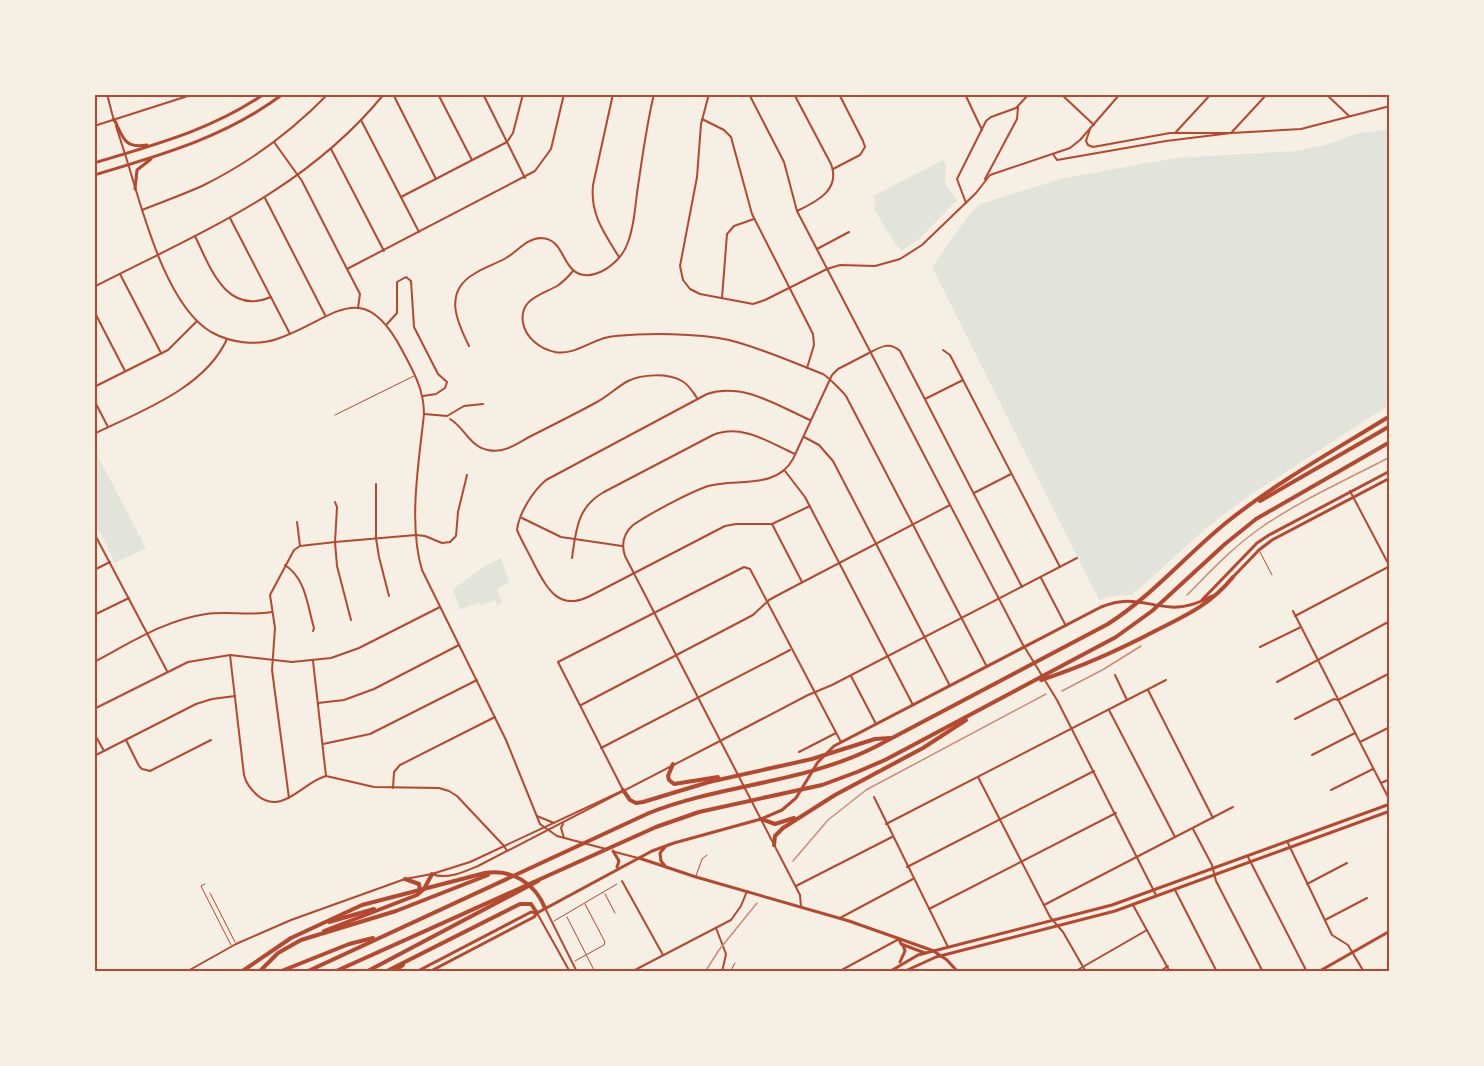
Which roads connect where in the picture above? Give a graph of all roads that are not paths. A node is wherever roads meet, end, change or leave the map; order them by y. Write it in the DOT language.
graph roads {
  1 [pos="107,94"];
  2 [pos="194,94"];
  3 [pos="264,94"];
  4 [pos="283,94"];
  5 [pos="328,94"];
  6 [pos="384,94"];
  7 [pos="393,94"];
  8 [pos="438,94"];
  9 [pos="483,94"];
  10 [pos="523,94"];
  11 [pos="564,94"];
  12 [pos="613,94"];
  13 [pos="654,94"];
  14 [pos="710,94"];
  15 [pos="749,94"];
  16 [pos="794,94"];
  17 [pos="839,94"];
  18 [pos="965,94"];
  19 [pos="1029,94"];
  20 [pos="1061,94"];
  21 [pos="1120,94"];
  22 [pos="1211,94"];
  23 [pos="1267,94"];
  24 [pos="1326,94"];
  25 [pos="1386,94"];
  26 [pos="1389,98"];
  27 [pos="1389,106"];
  28 [pos="1018,107"];
  29 [pos="1349,116"];
  30 [pos="114,119"];
  31 [pos="702,119"];
  32 [pos="361,120"];
  33 [pos="1094,125"];
  34 [pos="94,126"];
  35 [pos="1090,129"];
  36 [pos="982,130"];
  37 [pos="1175,133"];
  38 [pos="1231,133"];
  39 [pos="274,142"];
  40 [pos="507,142"];
  41 [pos="161,143"];
  42 [pos="331,149"];
  43 [pos="125,154"];
  44 [pos="1053,154"];
  45 [pos="160,155"];
  46 [pos="472,160"];
  47 [pos="94,163"];
  48 [pos="128,165"];
  49 [pos="833,169"];
  50 [pos="94,175"];
  51 [pos="299,176"];
  52 [pos="525,178"];
  53 [pos="436,179"];
  54 [pos="985,179"];
  55 [pos="135,189"];
  56 [pos="401,197"];
  57 [pos="265,198"];
  58 [pos="966,203"];
  59 [pos="142,210"];
  60 [pos="797,211"];
  61 [pos="230,218"];
  62 [pos="754,219"];
  63 [pos="419,232"];
  64 [pos="849,232"];
  65 [pos="194,236"];
  66 [pos="817,249"];
  67 [pos="384,251"];
  68 [pos="157,255"];
  69 [pos="620,257"];
  70 [pos="347,269"];
  71 [pos="827,269"];
  72 [pos="573,271"];
  73 [pos="120,274"];
  74 [pos="94,287"];
  75 [pos="789,288"];
  76 [pos="271,297"];
  77 [pos="722,298"];
  78 [pos="358,308"];
  79 [pos="94,311"];
  80 [pos="325,315"];
  81 [pos="197,321"];
  82 [pos="387,324"];
  83 [pos="290,334"];
  84 [pos="227,339"];
  85 [pos="469,346"];
  86 [pos="943,350"];
  87 [pos="161,353"];
  88 [pos="870,353"];
  89 [pos="807,368"];
  90 [pos="126,371"];
  91 [pos="415,375"];
  92 [pos="830,378"];
  93 [pos="963,380"];
  94 [pos="94,387"];
  95 [pos="423,396"];
  96 [pos="697,398"];
  97 [pos="925,399"];
  98 [pos="94,400"];
  99 [pos="483,404"];
  100 [pos="335,414"];
  101 [pos="424,414"];
  102 [pos="1389,415"];
  103 [pos="449,417"];
  104 [pos="811,421"];
  105 [pos="1389,426"];
  106 [pos="108,427"];
  107 [pos="94,434"];
  108 [pos="804,437"];
  109 [pos="1389,442"];
  110 [pos="796,454"];
  111 [pos="785,471"];
  112 [pos="1389,471"];
  113 [pos="1011,474"];
  114 [pos="467,475"];
  115 [pos="1389,478"];
  116 [pos="375,484"];
  117 [pos="1350,491"];
  118 [pos="974,493"];
  119 [pos="1353,497"];
  120 [pos="335,502"];
  121 [pos="950,505"];
  122 [pos="810,506"];
  123 [pos="1239,513"];
  124 [pos="521,518"];
  125 [pos="297,522"];
  126 [pos="772,524"];
  127 [pos="913,524"];
  128 [pos="94,532"];
  129 [pos="416,535"];
  130 [pos="376,537"];
  131 [pos="575,540"];
  132 [pos="335,542"];
  133 [pos="876,544"];
  134 [pos="300,546"];
  135 [pos="622,546"];
  136 [pos="1255,546"];
  137 [pos="1259,550"];
  138 [pos="572,558"];
  139 [pos="1077,558"];
  140 [pos="110,562"];
  141 [pos="839,563"];
  142 [pos="285,565"];
  143 [pos="1389,566"];
  144 [pos="1060,567"];
  145 [pos="94,570"];
  146 [pos="634,574"];
  147 [pos="1272,575"];
  148 [pos="1041,577"];
  149 [pos="1233,577"];
  150 [pos="802,582"];
  151 [pos="1022,587"];
  152 [pos="389,596"];
  153 [pos="129,598"];
  154 [pos="999,599"];
  155 [pos="1200,601"];
  156 [pos="767,602"];
  157 [pos="440,607"];
  158 [pos="1293,611"];
  159 [pos="272,612"];
  160 [pos="654,613"];
  161 [pos="94,615"];
  162 [pos="1295,616"];
  163 [pos="962,618"];
  164 [pos="351,620"];
  165 [pos="1389,621"];
  166 [pos="1066,626"];
  167 [pos="1300,627"];
  168 [pos="313,631"];
  169 [pos="148,634"];
  170 [pos="925,637"];
  171 [pos="459,645"];
  172 [pos="1025,647"];
  173 [pos="1260,647"];
  174 [pos="791,649"];
  175 [pos="230,655"];
  176 [pos="676,655"];
  177 [pos="888,657"];
  178 [pos="272,660"];
  179 [pos="1317,660"];
  180 [pos="313,661"];
  181 [pos="94,662"];
  182 [pos="987,667"];
  183 [pos="167,672"];
  184 [pos="1389,673"];
  185 [pos="851,675"];
  186 [pos="1115,675"];
  187 [pos="477,680"];
  188 [pos="1166,680"];
  189 [pos="1277,681"];
  190 [pos="1029,685"];
  191 [pos="950,686"];
  192 [pos="1148,690"];
  193 [pos="814,692"];
  194 [pos="235,696"];
  195 [pos="698,698"];
  196 [pos="1127,700"];
  197 [pos="1338,700"];
  198 [pos="318,703"];
  199 [pos="580,705"];
  200 [pos="913,705"];
  201 [pos="984,708"];
  202 [pos="94,709"];
  203 [pos="1109,710"];
  204 [pos="495,717"];
  205 [pos="1296,719"];
  206 [pos="876,724"];
  207 [pos="1389,727"];
  208 [pos="1072,729"];
  209 [pos="94,733"];
  210 [pos="836,733"];
  211 [pos="1355,733"];
  212 [pos="893,738"];
  213 [pos="126,740"];
  214 [pos="211,740"];
  215 [pos="720,741"];
  216 [pos="841,742"];
  217 [pos="1360,742"];
  218 [pos="323,744"];
  219 [pos="601,748"];
  220 [pos="104,751"];
  221 [pos="799,752"];
  222 [pos="1312,755"];
  223 [pos="94,756"];
  224 [pos="673,764"];
  225 [pos="1373,768"];
  226 [pos="763,770"];
  227 [pos="1094,771"];
  228 [pos="326,776"];
  229 [pos="978,777"];
  230 [pos="1389,779"];
  231 [pos="1381,783"];
  232 [pos="393,788"];
  233 [pos="623,790"];
  234 [pos="1331,790"];
  235 [pos="874,797"];
  236 [pos="289,798"];
  237 [pos="1389,802"];
  238 [pos="819,804"];
  239 [pos="1233,807"];
  240 [pos="1389,811"];
  241 [pos="1116,813"];
  242 [pos="535,814"];
  243 [pos="1214,818"];
  244 [pos="761,819"];
  245 [pos="1000,819"];
  246 [pos="564,822"];
  247 [pos="554,823"];
  248 [pos="886,824"];
  249 [pos="543,827"];
  250 [pos="1193,828"];
  251 [pos="548,831"];
  252 [pos="892,837"];
  253 [pos="1175,837"];
  254 [pos="564,838"];
  255 [pos="1287,842"];
  256 [pos="666,845"];
  257 [pos="774,845"];
  258 [pos="504,846"];
  259 [pos="1289,848"];
  260 [pos="507,851"];
  261 [pos="613,851"];
  262 [pos="707,855"];
  263 [pos="1138,856"];
  264 [pos="1248,856"];
  265 [pos="638,858"];
  266 [pos="1022,862"];
  267 [pos="1251,862"];
  268 [pos="1347,863"];
  269 [pos="907,867"];
  270 [pos="666,868"];
  271 [pos="1213,868"];
  272 [pos="616,869"];
  273 [pos="559,870"];
  274 [pos="432,874"];
  275 [pos="508,874"];
  276 [pos="1214,876"];
  277 [pos="696,877"];
  278 [pos="405,879"];
  279 [pos="914,879"];
  280 [pos="622,881"];
  281 [pos="205,884"];
  282 [pos="617,884"];
  283 [pos="1306,884"];
  284 [pos="795,886"];
  285 [pos="1154,890"];
  286 [pos="1175,890"];
  287 [pos="747,891"];
  288 [pos="210,893"];
  289 [pos="604,893"];
  290 [pos="417,895"];
  291 [pos="1156,896"];
  292 [pos="1367,898"];
  293 [pos="403,900"];
  294 [pos="585,904"];
  295 [pos="1044,905"];
  296 [pos="1133,905"];
  297 [pos="545,908"];
  298 [pos="801,908"];
  299 [pos="929,909"];
  300 [pos="537,913"];
  301 [pos="615,913"];
  302 [pos="566,915"];
  303 [pos="840,918"];
  304 [pos="1324,920"];
  305 [pos="552,923"];
  306 [pos="1057,924"];
  307 [pos="312,928"];
  308 [pos="716,928"];
  309 [pos="1147,930"];
  310 [pos="1389,931"];
  311 [pos="309,937"];
  312 [pos="379,937"];
  313 [pos="899,939"];
  314 [pos="236,944"];
  315 [pos="903,945"];
  316 [pos="232,946"];
  317 [pos="948,947"];
  318 [pos="430,950"];
  319 [pos="934,951"];
  320 [pos="1353,951"];
  321 [pos="925,953"];
  322 [pos="586,955"];
  323 [pos="663,955"];
  324 [pos="942,956"];
  325 [pos="572,962"];
  326 [pos="735,963"];
  327 [pos="900,964"];
  328 [pos="566,965"];
  329 [pos="427,966"];
  330 [pos="1083,966"];
  331 [pos="1168,966"];
  332 [pos="186,972"];
  333 [pos="241,972"];
  334 [pos="259,972"];
  335 [pos="279,972"];
  336 [pos="306,972"];
  337 [pos="334,972"];
  338 [pos="366,972"];
  339 [pos="385,972"];
  340 [pos="392,972"];
  341 [pos="416,972"];
  342 [pos="427,972"];
  343 [pos="570,972"];
  344 [pos="577,972"];
  345 [pos="595,972"];
  346 [pos="631,972"];
  347 [pos="722,972"];
  348 [pos="730,972"];
  349 [pos="838,972"];
  350 [pos="889,972"];
  351 [pos="903,972"];
  352 [pos="958,972"];
  353 [pos="1074,972"];
  354 [pos="1086,972"];
  355 [pos="1159,972"];
  356 [pos="1170,972"];
  357 [pos="1217,972"];
  358 [pos="1263,972"];
  359 [pos="1307,972"];
  360 [pos="1318,972"];
  361 [pos="1364,972"];
  1 -- 30 [label="street"];
  2 -- 30 [label="street"];
  3 -- 41 [label="main road"];
  4 -- 45 [label="main road"];
  5 -- 39 [label="street"];
  6 -- 32 [label="street"];
  7 -- 53 [label="street"];
  8 -- 46 [label="street"];
  9 -- 40 [label="street"];
  10 -- 40 [label="street"];
  11 -- 52 [label="street"];
  12 -- 69 [label="street"];
  13 -- 69 [label="street"];
  14 -- 31 [label="street"];
  15 -- 60 [label="street"];
  16 -- 49 [label="street"];
  17 -- 49 [label="street"];
  18 -- 36 [label="street"];
  19 -- 28 [label="street"];
  20 -- 33 [label="street"];
  21 -- 33 [label="street"];
  22 -- 37 [label="street"];
  23 -- 38 [label="street"];
  24 -- 29 [label="street"];
  25 -- 26 [label="street"];
  27 -- 29 [label="street"];
  28 -- 36 [label="street"];
  28 -- 54 [label="street"];
  29 -- 38 [label="street"];
  30 -- 34 [label="street"];
  30 -- 41 [label="main road"];
  30 -- 43 [label="street"];
  31 -- 62 [label="street"];
  31 -- 77 [label="street"];
  32 -- 42 [label="street"];
  32 -- 56 [label="street"];
  33 -- 35 [label="street"];
  35 -- 37 [label="street"];
  35 -- 44 [label="street"];
  36 -- 58 [label="street"];
  37 -- 38 [label="street"];
  38 -- 44 [label="street"];
  39 -- 51 [label="street"];
  39 -- 59 [label="street"];
  40 -- 46 [label="street"];
  40 -- 52 [label="street"];
  41 -- 43 [label="main road"];
  42 -- 51 [label="street"];
  42 -- 67 [label="street"];
  43 -- 47 [label="main road"];
  43 -- 48 [label="street"];
  44 -- 54 [label="street"];
  45 -- 48 [label="main road"];
  45 -- 55 [label="main road"];
  46 -- 53 [label="street"];
  48 -- 50 [label="main road"];
  48 -- 55 [label="street"];
  49 -- 60 [label="street"];
  51 -- 57 [label="street"];
  51 -- 70 [label="street"];
  52 -- 63 [label="street"];
  53 -- 56 [label="street"];
  54 -- 58 [label="street"];
  55 -- 59 [label="street"];
  56 -- 63 [label="street"];
  57 -- 61 [label="street"];
  57 -- 80 [label="street"];
  58 -- 71 [label="street"];
  59 -- 68 [label="street"];
  60 -- 66 [label="street"];
  61 -- 65 [label="street"];
  61 -- 76 [label="street"];
  62 -- 75 [label="street"];
  62 -- 77 [label="street"];
  63 -- 67 [label="street"];
  64 -- 66 [label="street"];
  65 -- 68 [label="street"];
  65 -- 76 [label="street"];
  66 -- 71 [label="street"];
  67 -- 70 [label="street"];
  68 -- 73 [label="street"];
  68 -- 81 [label="street"];
  69 -- 72 [label="street"];
  70 -- 78 [label="street"];
  71 -- 75 [label="street"];
  71 -- 88 [label="street"];
  72 -- 85 [label="street"];
  72 -- 89 [label="street"];
  73 -- 74 [label="street"];
  73 -- 87 [label="street"];
  75 -- 77 [label="street"];
  75 -- 89 [label="street"];
  76 -- 83 [label="street"];
  78 -- 80 [label="street"];
  78 -- 82 [label="street"];
  79 -- 90 [label="street"];
  80 -- 83 [label="street"];
  81 -- 84 [label="street"];
  81 -- 87 [label="street"];
  82 -- 91 [label="street"];
  82 -- 95 [label="street"];
  83 -- 84 [label="street"];
  84 -- 106 [label="street"];
  86 -- 93 [label="street"];
  87 -- 90 [label="street"];
  88 -- 92 [label="street"];
  88 -- 97 [label="street"];
  88 -- 121 [label="street"];
  89 -- 92 [label="street"];
  90 -- 94 [label="street"];
  91 -- 95 [label="street"];
  91 -- 100 [label="lane"];
  92 -- 104 [label="street"];
  92 -- 127 [label="street"];
  93 -- 97 [label="street"];
  93 -- 113 [label="street"];
  95 -- 101 [label="street"];
  96 -- 103 [label="street"];
  96 -- 104 [label="street"];
  96 -- 124 [label="street"];
  97 -- 118 [label="street"];
  98 -- 106 [label="street"];
  99 -- 103 [label="street"];
  101 -- 103 [label="street"];
  101 -- 129 [label="street"];
  102 -- 123 [label="highway"];
  104 -- 108 [label="street"];
  105 -- 123 [label="highway"];
  106 -- 107 [label="street"];
  108 -- 110 [label="street"];
  108 -- 133 [label="street"];
  109 -- 190 [label="highway"];
  110 -- 111 [label="street"];
  110 -- 131 [label="street"];
  111 -- 122 [label="street"];
  111 -- 135 [label="street"];
  112 -- 117 [label="main road"];
  113 -- 118 [label="street"];
  113 -- 144 [label="street"];
  114 -- 129 [label="street"];
  115 -- 119 [label="main road"];
  116 -- 130 [label="street"];
  117 -- 119 [label="street"];
  117 -- 136 [label="main road"];
  118 -- 151 [label="street"];
  119 -- 137 [label="main road"];
  119 -- 143 [label="street"];
  120 -- 132 [label="street"];
  121 -- 127 [label="street"];
  121 -- 154 [label="street"];
  122 -- 126 [label="street"];
  122 -- 141 [label="street"];
  123 -- 212 [label="highway"];
  124 -- 131 [label="street"];
  124 -- 146 [label="street"];
  125 -- 134 [label="street"];
  126 -- 146 [label="street"];
  126 -- 150 [label="street"];
  127 -- 133 [label="street"];
  127 -- 163 [label="street"];
  128 -- 140 [label="street"];
  129 -- 130 [label="street"];
  129 -- 157 [label="street"];
  130 -- 132 [label="street"];
  130 -- 152 [label="street"];
  131 -- 135 [label="street"];
  131 -- 138 [label="street"];
  132 -- 134 [label="street"];
  132 -- 164 [label="street"];
  133 -- 141 [label="street"];
  133 -- 170 [label="street"];
  134 -- 142 [label="street"];
  135 -- 146 [label="street"];
  136 -- 137 [label="main road"];
  136 -- 155 [label="main road"];
  137 -- 147 [label="lane"];
  137 -- 149 [label="main road"];
  139 -- 144 [label="street"];
  140 -- 145 [label="street"];
  140 -- 153 [label="street"];
  141 -- 150 [label="street"];
  141 -- 177 [label="street"];
  142 -- 159 [label="street"];
  142 -- 168 [label="street"];
  143 -- 162 [label="street"];
  144 -- 148 [label="street"];
  146 -- 160 [label="street"];
  148 -- 151 [label="street"];
  148 -- 166 [label="street"];
  149 -- 155 [label="main road"];
  149 -- 190 [label="highway"];
  150 -- 156 [label="street"];
  151 -- 154 [label="street"];
  153 -- 161 [label="street"];
  153 -- 169 [label="street"];
  154 -- 163 [label="street"];
  154 -- 172 [label="street"];
  155 -- 166 [label="main road"];
  156 -- 160 [label="street"];
  156 -- 174 [label="street"];
  156 -- 176 [label="street"];
  157 -- 171 [label="street"];
  157 -- 180 [label="street"];
  158 -- 162 [label="street"];
  159 -- 169 [label="street"];
  159 -- 178 [label="street"];
  160 -- 176 [label="street"];
  160 -- 199 [label="street"];
  162 -- 167 [label="street"];
  163 -- 170 [label="street"];
  163 -- 182 [label="street"];
  165 -- 179 [label="street"];
  166 -- 172 [label="main road"];
  167 -- 173 [label="street"];
  167 -- 179 [label="street"];
  169 -- 181 [label="street"];
  169 -- 183 [label="street"];
  170 -- 177 [label="street"];
  170 -- 191 [label="street"];
  171 -- 187 [label="street"];
  171 -- 198 [label="street"];
  172 -- 182 [label="main road"];
  172 -- 208 [label="street"];
  174 -- 193 [label="street"];
  174 -- 195 [label="street"];
  175 -- 178 [label="street"];
  175 -- 183 [label="street"];
  175 -- 194 [label="street"];
  176 -- 195 [label="street"];
  176 -- 199 [label="street"];
  177 -- 185 [label="street"];
  177 -- 200 [label="street"];
  178 -- 180 [label="street"];
  178 -- 236 [label="street"];
  179 -- 189 [label="street"];
  179 -- 197 [label="street"];
  180 -- 198 [label="street"];
  182 -- 191 [label="main road"];
  183 -- 202 [label="street"];
  184 -- 197 [label="street"];
  185 -- 193 [label="street"];
  185 -- 206 [label="street"];
  186 -- 196 [label="street"];
  187 -- 204 [label="street"];
  187 -- 218 [label="street"];
  188 -- 192 [label="street"];
  190 -- 201 [label="highway"];
  191 -- 200 [label="main road"];
  192 -- 196 [label="street"];
  192 -- 243 [label="street"];
  193 -- 210 [label="street"];
  193 -- 215 [label="street"];
  194 -- 213 [label="street"];
  194 -- 236 [label="street"];
  195 -- 215 [label="street"];
  195 -- 219 [label="street"];
  196 -- 203 [label="street"];
  197 -- 205 [label="street"];
  197 -- 211 [label="street"];
  198 -- 218 [label="street"];
  199 -- 219 [label="street"];
  200 -- 206 [label="main road"];
  201 -- 238 [label="highway"];
  201 -- 273 [label="highway"];
  203 -- 208 [label="street"];
  203 -- 253 [label="street"];
  204 -- 232 [label="street"];
  204 -- 242 [label="street"];
  206 -- 216 [label="main road"];
  207 -- 217 [label="street"];
  208 -- 227 [label="street"];
  208 -- 229 [label="street"];
  209 -- 220 [label="street"];
  210 -- 216 [label="street"];
  210 -- 221 [label="street"];
  211 -- 217 [label="street"];
  211 -- 222 [label="street"];
  212 -- 226 [label="highway"];
  212 -- 312 [label="highway"];
  213 -- 214 [label="street"];
  213 -- 220 [label="street"];
  215 -- 224 [label="street"];
  215 -- 244 [label="street"];
  216 -- 244 [label="main road"];
  217 -- 225 [label="street"];
  218 -- 228 [label="street"];
  219 -- 233 [label="street"];
  220 -- 223 [label="street"];
  224 -- 226 [label="highway"];
  224 -- 233 [label="street"];
  225 -- 231 [label="street"];
  225 -- 234 [label="street"];
  226 -- 233 [label="highway"];
  227 -- 241 [label="street"];
  227 -- 245 [label="street"];
  228 -- 232 [label="street"];
  228 -- 236 [label="street"];
  229 -- 245 [label="street"];
  229 -- 248 [label="street"];
  230 -- 231 [label="street"];
  231 -- 237 [label="street"];
  232 -- 258 [label="street"];
  233 -- 246 [label="street"];
  233 -- 247 [label="street"];
  235 -- 248 [label="street"];
  237 -- 255 [label="main road"];
  238 -- 244 [label="highway"];
  238 -- 257 [label="highway"];
  239 -- 243 [label="street"];
  240 -- 259 [label="main road"];
  241 -- 263 [label="street"];
  241 -- 266 [label="street"];
  242 -- 247 [label="street"];
  242 -- 249 [label="street"];
  243 -- 250 [label="street"];
  244 -- 256 [label="main road"];
  244 -- 257 [label="street"];
  245 -- 266 [label="street"];
  245 -- 269 [label="street"];
  246 -- 251 [label="street"];
  246 -- 254 [label="street"];
  247 -- 249 [label="street"];
  248 -- 252 [label="street"];
  249 -- 251 [label="street"];
  249 -- 258 [label="street"];
  250 -- 253 [label="street"];
  250 -- 271 [label="street"];
  251 -- 254 [label="street"];
  251 -- 260 [label="street"];
  252 -- 269 [label="street"];
  252 -- 284 [label="street"];
  253 -- 263 [label="street"];
  254 -- 261 [label="street"];
  255 -- 259 [label="street"];
  255 -- 264 [label="main road"];
  256 -- 265 [label="main road"];
  256 -- 270 [label="main road"];
  257 -- 284 [label="street"];
  258 -- 260 [label="street"];
  258 -- 274 [label="street"];
  259 -- 267 [label="main road"];
  259 -- 283 [label="street"];
  260 -- 274 [label="street"];
  261 -- 265 [label="street"];
  261 -- 272 [label="main road"];
  262 -- 277 [label="lane"];
  263 -- 285 [label="street"];
  263 -- 295 [label="street"];
  264 -- 267 [label="street"];
  264 -- 271 [label="main road"];
  265 -- 270 [label="main road"];
  265 -- 272 [label="main road"];
  266 -- 295 [label="street"];
  266 -- 299 [label="street"];
  267 -- 276 [label="main road"];
  267 -- 359 [label="street"];
  268 -- 283 [label="street"];
  269 -- 279 [label="street"];
  270 -- 277 [label="main road"];
  271 -- 276 [label="street"];
  271 -- 285 [label="main road"];
  272 -- 297 [label="main road"];
  273 -- 337 [label="highway"];
  273 -- 338 [label="highway"];
  274 -- 278 [label="street"];
  274 -- 290 [label="highway"];
  275 -- 297 [label="highway"];
  275 -- 307 [label="highway"];
  275 -- 311 [label="highway"];
  276 -- 286 [label="main road"];
  276 -- 358 [label="street"];
  277 -- 287 [label="main road"];
  278 -- 290 [label="highway"];
  278 -- 314 [label="street"];
  279 -- 299 [label="street"];
  279 -- 303 [label="street"];
  280 -- 323 [label="street"];
  281 -- 316 [label="lane"];
  282 -- 289 [label="lane"];
  283 -- 304 [label="street"];
  284 -- 298 [label="street"];
  285 -- 291 [label="street"];
  285 -- 306 [label="main road"];
  286 -- 291 [label="main road"];
  286 -- 357 [label="street"];
  287 -- 298 [label="main road"];
  287 -- 308 [label="street"];
  288 -- 314 [label="lane"];
  289 -- 294 [label="lane"];
  289 -- 301 [label="lane"];
  290 -- 293 [label="highway"];
  291 -- 296 [label="main road"];
  292 -- 304 [label="street"];
  293 -- 307 [label="highway"];
  293 -- 311 [label="highway"];
  294 -- 302 [label="lane"];
  294 -- 322 [label="lane"];
  295 -- 306 [label="street"];
  296 -- 306 [label="main road"];
  296 -- 309 [label="street"];
  297 -- 300 [label="main road"];
  297 -- 305 [label="street"];
  298 -- 303 [label="main road"];
  299 -- 317 [label="street"];
  300 -- 318 [label="highway"];
  300 -- 328 [label="street"];
  300 -- 329 [label="main road"];
  300 -- 342 [label="main road"];
  302 -- 305 [label="lane"];
  302 -- 322 [label="lane"];
  303 -- 313 [label="main road"];
  304 -- 320 [label="street"];
  305 -- 325 [label="street"];
  306 -- 317 [label="main road"];
  306 -- 324 [label="main road"];
  306 -- 330 [label="street"];
  307 -- 333 [label="highway"];
  308 -- 323 [label="street"];
  308 -- 347 [label="street"];
  309 -- 330 [label="street"];
  309 -- 331 [label="street"];
  310 -- 320 [label="main road"];
  311 -- 334 [label="highway"];
  312 -- 335 [label="highway"];
  312 -- 336 [label="highway"];
  313 -- 315 [label="main road"];
  313 -- 319 [label="main road"];
  313 -- 349 [label="street"];
  314 -- 316 [label="street"];
  315 -- 321 [label="main road"];
  315 -- 327 [label="main road"];
  316 -- 332 [label="street"];
  317 -- 319 [label="main road"];
  318 -- 339 [label="highway"];
  318 -- 340 [label="highway"];
  319 -- 321 [label="main road"];
  319 -- 324 [label="main road"];
  320 -- 360 [label="main road"];
  320 -- 361 [label="street"];
  321 -- 324 [label="main road"];
  321 -- 327 [label="main road"];
  322 -- 325 [label="lane"];
  322 -- 345 [label="lane"];
  323 -- 346 [label="street"];
  324 -- 351 [label="main road"];
  324 -- 352 [label="main road"];
  325 -- 328 [label="lane"];
  325 -- 344 [label="street"];
  326 -- 348 [label="lane"];
  327 -- 350 [label="main road"];
  328 -- 343 [label="street"];
  329 -- 341 [label="main road"];
  329 -- 342 [label="main road"];
  330 -- 353 [label="street"];
  330 -- 354 [label="street"];
  331 -- 355 [label="street"];
  331 -- 356 [label="street"];
}
